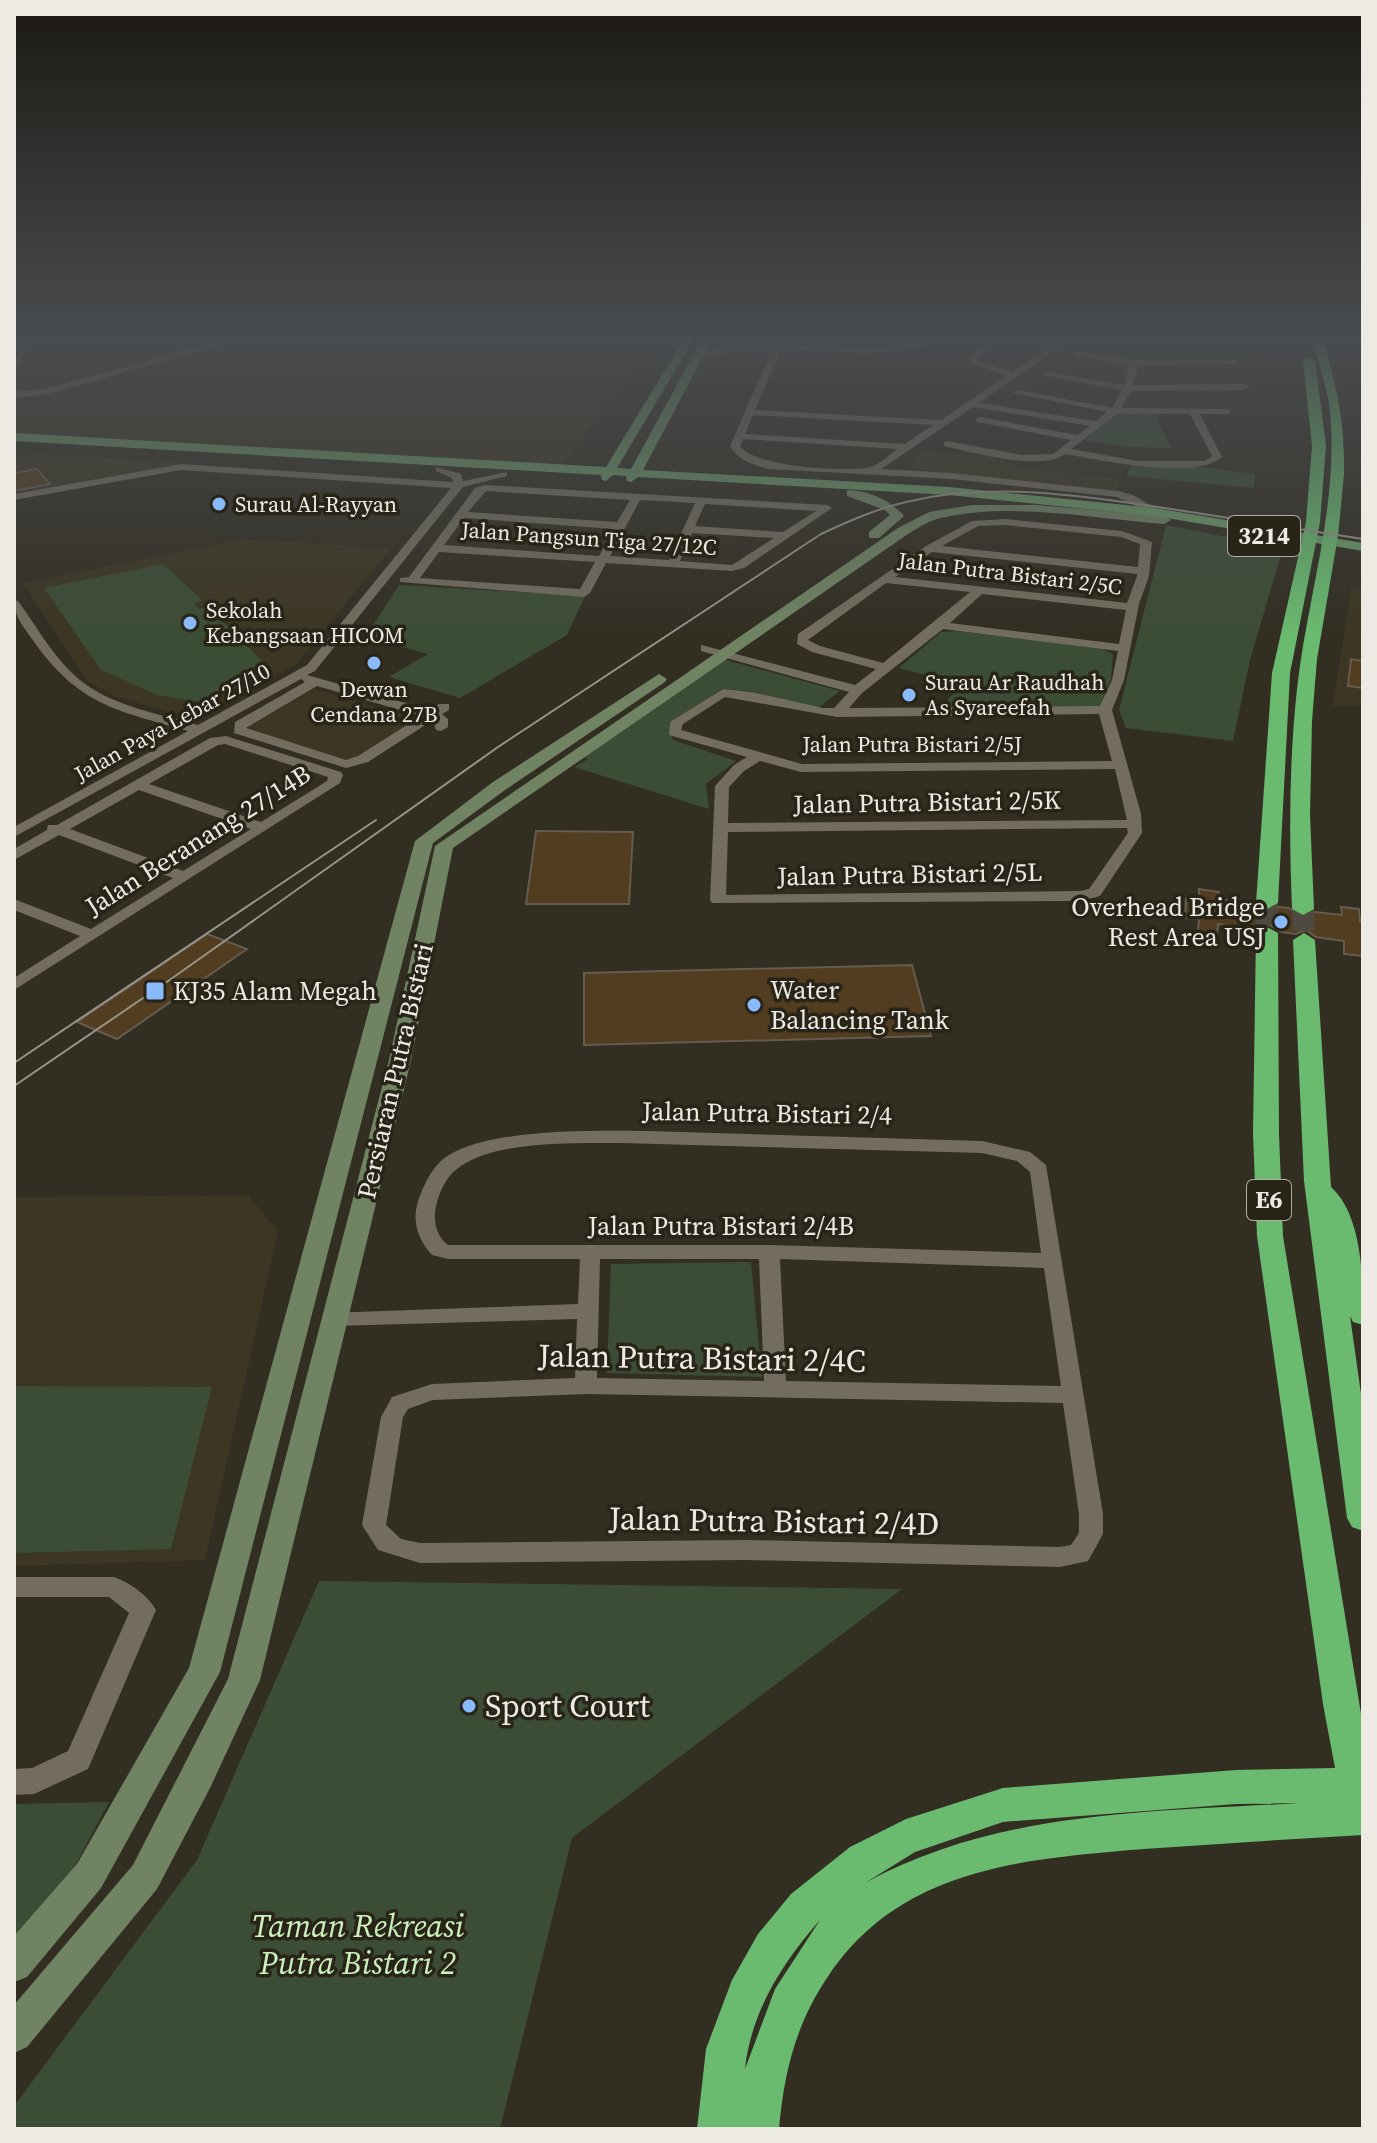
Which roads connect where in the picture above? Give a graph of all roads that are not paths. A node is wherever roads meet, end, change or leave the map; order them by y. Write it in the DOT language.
graph roads {
  1 [pos="630,434"];
  2 [pos="656,434"];
  3 [pos="926,434"];
  4 [pos="1055,434"];
  5 [pos="1083,434"];
  6 [pos="1205,434"];
  7 [pos="1318,434"];
  8 [pos="1335,434"];
  9 [pos="739,436"];
  10 [pos="14,437"];
  11 [pos="1077,438"];
  12 [pos="14,443"];
  13 [pos="947,444"];
  14 [pos="907,447"];
  15 [pos="621,449"];
  16 [pos="649,451"];
  17 [pos="1063,451"];
  18 [pos="544,467"];
  19 [pos="440,469"];
  20 [pos="455,470"];
  21 [pos="872,471"];
  22 [pos="902,473"];
  23 [pos="503,474"];
  24 [pos="607,474"];
  25 [pos="633,476"];
  26 [pos="712,478"];
  27 [pos="459,485"];
  28 [pos="842,490"];
  29 [pos="637,496"];
  30 [pos="14,497"];
  31 [pos="702,500"];
  32 [pos="460,515"];
  33 [pos="1160,516"];
  34 [pos="621,526"];
  35 [pos="425,528"];
  36 [pos="689,529"];
  37 [pos="449,530"];
  38 [pos="786,536"];
  39 [pos="1363,545"];
  40 [pos="436,548"];
  41 [pos="930,548"];
  42 [pos="1363,556"];
  43 [pos="602,559"];
  44 [pos="673,563"];
  45 [pos="1143,571"];
  46 [pos="385,579"];
  47 [pos="883,579"];
  48 [pos="412,581"];
  49 [pos="979,590"];
  50 [pos="14,604"];
  51 [pos="1132,607"];
  52 [pos="940,625"];
  53 [pos="1124,648"];
  54 [pos="714,650"];
  55 [pos="887,668"];
  56 [pos="298,676"];
  57 [pos="317,681"];
  58 [pos="857,690"];
  59 [pos="1105,710"];
  60 [pos="438,711"];
  61 [pos="837,713"];
  62 [pos="441,727"];
  63 [pos="201,730"];
  64 [pos="756,757"];
  65 [pos="1119,765"];
  66 [pos="138,785"];
  67 [pos="35,821"];
  68 [pos="1135,824"];
  69 [pos="263,828"];
  70 [pos="719,828"];
  71 [pos="59,830"];
  72 [pos="14,833"];
  73 [pos="14,855"];
  74 [pos="185,877"];
  75 [pos="14,904"];
  76 [pos="1303,909"];
  77 [pos="92,935"];
  78 [pos="1304,940"];
  79 [pos="14,985"];
  80 [pos="1317,1181"];
  81 [pos="426,1206"];
  82 [pos="769,1252"];
  83 [pos="590,1253"];
  84 [pos="1052,1261"];
  85 [pos="586,1311"];
  86 [pos="1363,1315"];
  87 [pos="335,1318"];
  88 [pos="586,1386"];
  89 [pos="775,1390"];
  90 [pos="1073,1395"];
  91 [pos="382,1467"];
  92 [pos="1363,1518"];
  93 [pos="14,1587"];
  94 [pos="24,1782"];
  95 [pos="1363,1785"];
  96 [pos="1363,1817"];
  97 [pos="14,1964"];
  98 [pos="14,2034"];
  99 [pos="718,2129"];
  100 [pos="758,2129"];
  1 -- 15 [label="main road"];
  2 -- 16 [label="main road"];
  3 -- 14 [label="street"];
  4 -- 11 [label="street"];
  5 -- 11 [label="street"];
  6 -- 17 [label="street"];
  7 -- 96 [label="highway, E6"];
  8 -- 76 [label="highway"];
  9 -- 14 [label="street"];
  9 -- 21 [label="street"];
  10 -- 18 [label="main road"];
  11 -- 17 [label="street"];
  12 -- 19 [label="main road, 3214"];
  13 -- 17 [label="street"];
  14 -- 21 [label="street"];
  15 -- 18 [label="main road"];
  15 -- 24 [label="main road"];
  16 -- 25 [label="main road"];
  16 -- 26 [label="main road"];
  18 -- 24 [label="main road"];
  19 -- 20 [label="main road, 3214"];
  19 -- 27 [label="street"];
  20 -- 23 [label="main road, 3214"];
  20 -- 24 [label="main road"];
  21 -- 22 [label="street"];
  22 -- 28 [label="main road"];
  22 -- 33 [label="street"];
  23 -- 27 [label="street"];
  23 -- 28 [label="main road, 3214"];
  24 -- 25 [label="main road"];
  25 -- 26 [label="main road, 3214"];
  25 -- 28 [label="main road"];
  26 -- 28 [label="main road, 3214"];
  27 -- 30 [label="street"];
  27 -- 35 [label="street, Jalan Paya Lebar 27/10"];
  28 -- 33 [label="main road, 3214"];
  28 -- 54 [label="main road, Persiaran Putra Bistari"];
  29 -- 31 [label="street"];
  29 -- 32 [label="street"];
  29 -- 34 [label="street"];
  31 -- 36 [label="street"];
  31 -- 38 [label="street"];
  32 -- 34 [label="street"];
  32 -- 37 [label="street"];
  33 -- 39 [label="main road, 3214"];
  33 -- 42 [label="main road, 3214"];
  33 -- 54 [label="main road, Persiaran Putra Bistari"];
  34 -- 43 [label="street"];
  35 -- 37 [label="street"];
  35 -- 46 [label="street, Jalan Paya Lebar 27/10"];
  36 -- 38 [label="street"];
  36 -- 44 [label="street"];
  37 -- 40 [label="street"];
  38 -- 44 [label="street, Jalan Pangsun Tiga 27/12C"];
  40 -- 43 [label="street, Jalan Pangsun Tiga 27/12C"];
  40 -- 48 [label="street"];
  41 -- 45 [label="street"];
  41 -- 45 [label="street"];
  41 -- 47 [label="street"];
  43 -- 44 [label="street, Jalan Pangsun Tiga 27/12C"];
  43 -- 48 [label="street"];
  45 -- 51 [label="street"];
  46 -- 48 [label="street"];
  46 -- 56 [label="street, Jalan Paya Lebar 27/10"];
  47 -- 49 [label="street, Jalan Putra Bistari 2/5C"];
  47 -- 55 [label="street"];
  49 -- 51 [label="street, Jalan Putra Bistari 2/5C"];
  49 -- 52 [label="street"];
  50 -- 63 [label="street"];
  51 -- 53 [label="street"];
  52 -- 53 [label="street"];
  52 -- 55 [label="street"];
  53 -- 59 [label="street"];
  54 -- 58 [label="street"];
  54 -- 87 [label="main road, Persiaran Putra Bistari"];
  54 -- 97 [label="main road, Persiaran Putra Bistari"];
  55 -- 58 [label="street"];
  56 -- 57 [label="street"];
  56 -- 63 [label="street, Jalan Paya Lebar 27/10"];
  57 -- 60 [label="street"];
  57 -- 60 [label="street"];
  58 -- 61 [label="street"];
  59 -- 61 [label="street"];
  59 -- 65 [label="street"];
  60 -- 62 [label="street"];
  61 -- 64 [label="street, Jalan Putra Bistari 2/5J"];
  63 -- 67 [label="street, Jalan Paya Lebar 27/10"];
  64 -- 65 [label="street, Jalan Putra Bistari 2/5J"];
  64 -- 70 [label="street"];
  65 -- 68 [label="street"];
  66 -- 69 [label="street"];
  66 -- 69 [label="street, Jalan Beranang 27/14B"];
  66 -- 71 [label="street"];
  67 -- 71 [label="street"];
  67 -- 72 [label="street, Jalan Paya Lebar 27/10"];
  68 -- 70 [label="street, Jalan Putra Bistari 2/5K"];
  68 -- 70 [label="street, Jalan Putra Bistari 2/5L"];
  69 -- 74 [label="street, Jalan Beranang 27/14B"];
  71 -- 73 [label="street"];
  71 -- 74 [label="street"];
  74 -- 77 [label="street, Jalan Beranang 27/14B"];
  75 -- 77 [label="street"];
  77 -- 79 [label="street, Jalan Beranang 27/14B"];
  78 -- 80 [label="highway, E6"];
  80 -- 86 [label="highway"];
  80 -- 92 [label="highway, E6"];
  81 -- 83 [label="street, Jalan Putra Bistari 2/4B"];
  81 -- 84 [label="street, Jalan Putra Bistari 2/4"];
  82 -- 83 [label="street, Jalan Putra Bistari 2/4B"];
  82 -- 84 [label="street, Jalan Putra Bistari 2/4B"];
  82 -- 89 [label="street"];
  83 -- 85 [label="street"];
  84 -- 90 [label="street, Jalan Putra Bistari 2/4"];
  85 -- 87 [label="street"];
  85 -- 88 [label="street"];
  87 -- 98 [label="main road, Persiaran Putra Bistari"];
  88 -- 89 [label="street, Jalan Putra Bistari 2/4C"];
  88 -- 91 [label="street, Jalan Putra Bistari 2/4C"];
  89 -- 90 [label="street, Jalan Putra Bistari 2/4C"];
  90 -- 91 [label="street, Jalan Putra Bistari 2/4D"];
  93 -- 94 [label="street"];
  95 -- 99 [label="highway"];
  96 -- 100 [label="highway"];
}
